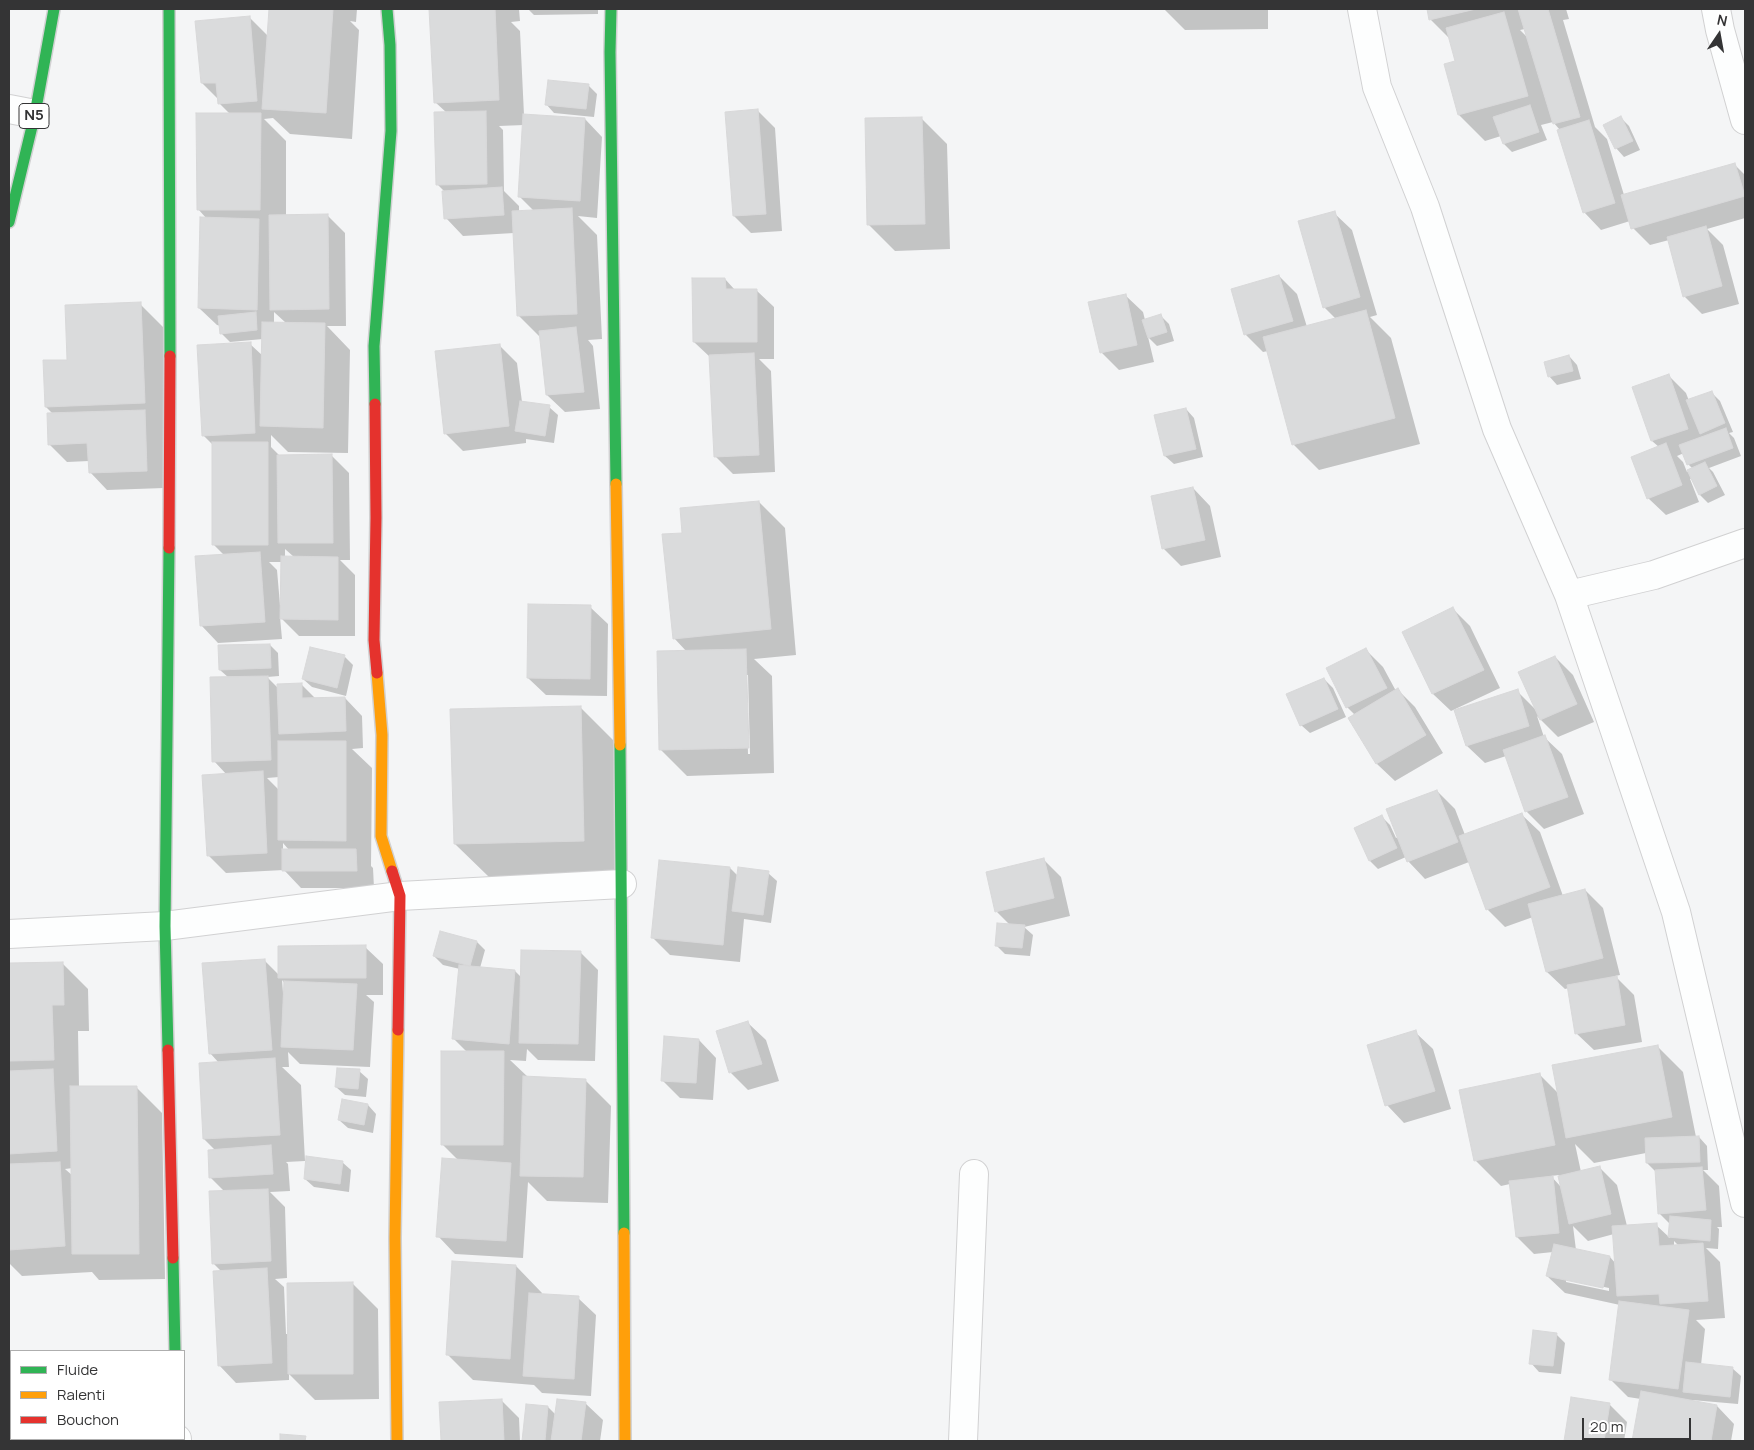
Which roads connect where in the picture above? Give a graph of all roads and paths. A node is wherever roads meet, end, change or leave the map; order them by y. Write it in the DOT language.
graph roads {
  1 [pos="54,9"];
  2 [pos="170,9"];
  3 [pos="387,9"];
  4 [pos="611,9"];
  5 [pos="1362,9"];
  6 [pos="1716,9"];
  7 [pos="22,111"];
  8 [pos="1745,120"];
  9 [pos="9,222"];
  10 [pos="1745,542"];
  11 [pos="1570,595"];
  12 [pos="622,884"];
  13 [pos="400,896"];
  14 [pos="165,926"];
  15 [pos="9,934"];
  16 [pos="974,1174"];
  17 [pos="1745,1203"];
  18 [pos="175,1350"];
  19 [pos="397,1441"];
  20 [pos="625,1441"];
  21 [pos="963,1441"];
  1 -- 7 [label="main road, N5"];
  2 -- 14 [label="main road"];
  3 -- 13 [label="main road"];
  4 -- 12 [label="main road"];
  5 -- 11 [label="street"];
  6 -- 8 [label="street"];
  7 -- 9 [label="main road, N5"];
  10 -- 11 [label="street"];
  11 -- 17 [label="street"];
  12 -- 13 [label="street"];
  12 -- 20 [label="main road"];
  13 -- 14 [label="street"];
  13 -- 19 [label="main road"];
  14 -- 15 [label="street"];
  14 -- 18 [label="main road"];
  16 -- 21 [label="street"];
}
